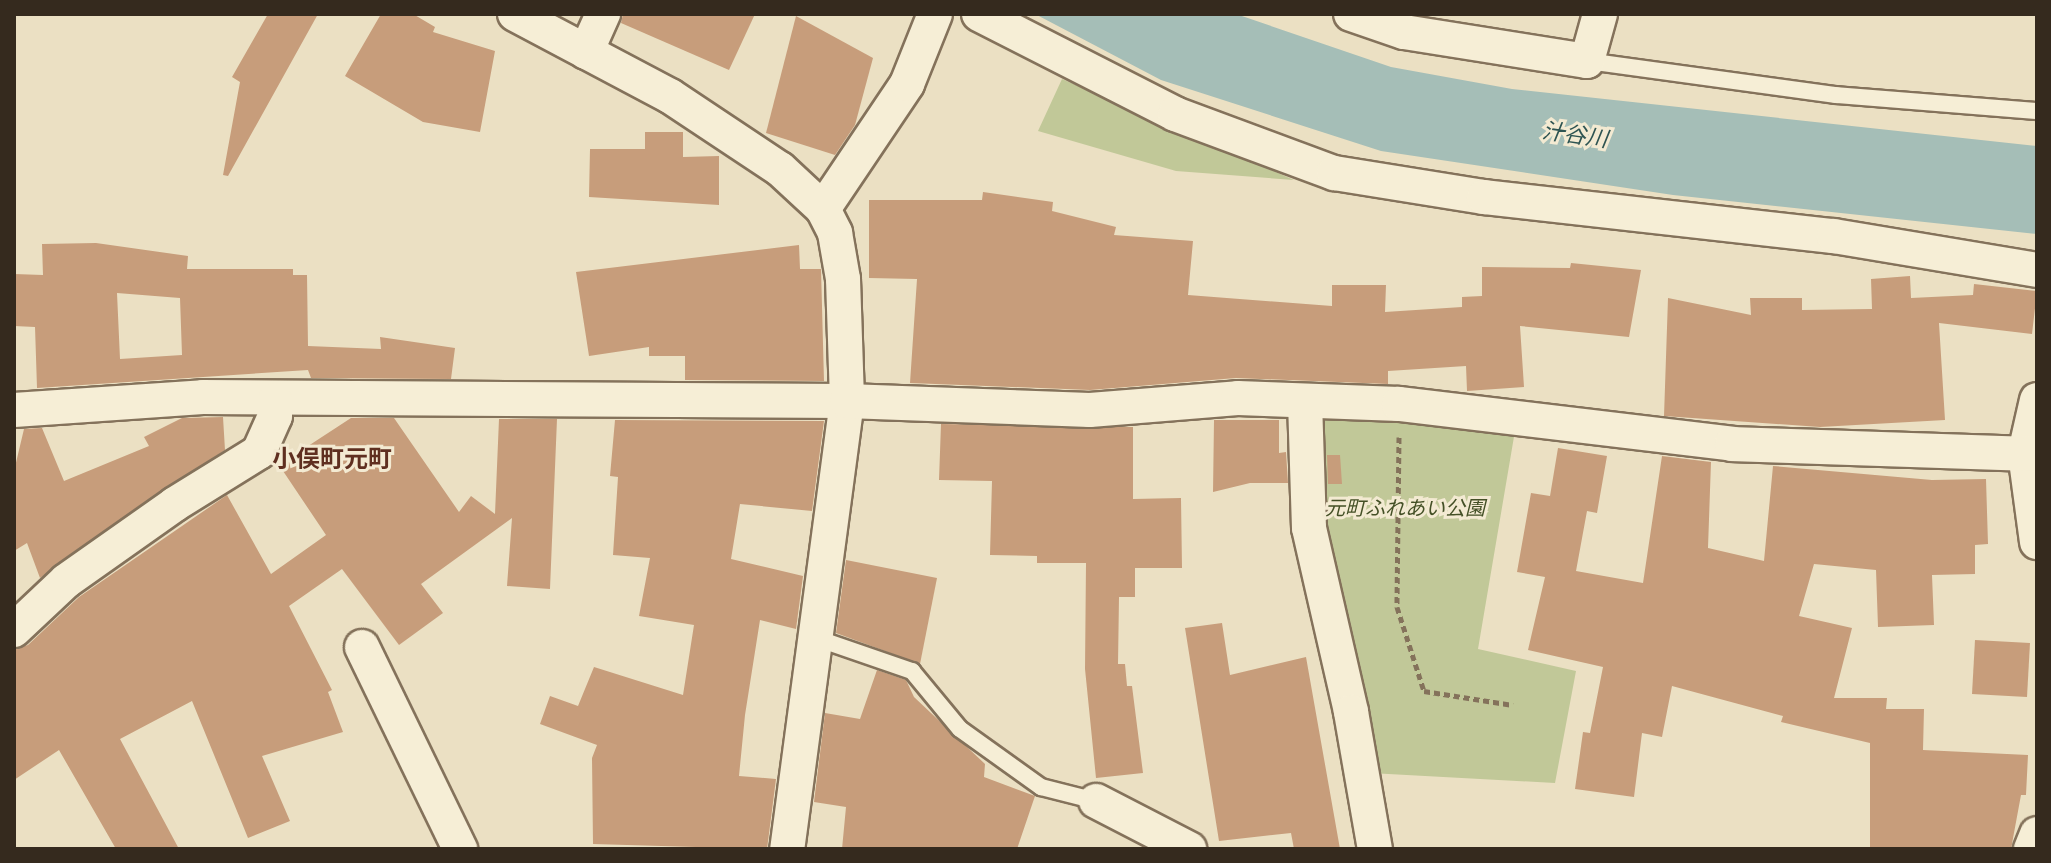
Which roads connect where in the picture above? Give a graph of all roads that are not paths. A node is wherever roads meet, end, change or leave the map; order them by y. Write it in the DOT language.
graph roads {
  1 [pos="515,14"];
  2 [pos="603,14"];
  3 [pos="935,14"];
  4 [pos="979,14"];
  5 [pos="1351,14"];
  6 [pos="1600,14"];
  7 [pos="586,52"];
  8 [pos="1587,61"];
  9 [pos="2037,111"];
  10 [pos="823,209"];
  11 [pos="2037,270"];
  12 [pos="275,400"];
  13 [pos="2037,400"];
  14 [pos="847,401"];
  15 [pos="1305,401"];
  16 [pos="14,410"];
  17 [pos="2031,454"];
  18 [pos="2037,542"];
  19 [pos="14,630"];
  20 [pos="816,638"];
  21 [pos="362,647"];
  22 [pos="1096,801"];
  23 [pos="2037,834"];
  24 [pos="460,849"];
  25 [pos="787,849"];
  26 [pos="1189,849"];
  27 [pos="1375,849"];
  28 [pos="2031,849"];
  1 -- 7 [label="street"];
  2 -- 7 [label="street"];
  3 -- 10 [label="street"];
  4 -- 11 [label="street"];
  5 -- 8 [label="street"];
  6 -- 8 [label="street"];
  7 -- 10 [label="street"];
  8 -- 9 [label="lane"];
  10 -- 14 [label="street"];
  12 -- 14 [label="street"];
  12 -- 16 [label="street"];
  12 -- 19 [label="street"];
  13 -- 17 [label="street"];
  14 -- 15 [label="street"];
  14 -- 20 [label="street"];
  15 -- 17 [label="street"];
  15 -- 27 [label="street"];
  17 -- 18 [label="street"];
  20 -- 22 [label="lane"];
  20 -- 25 [label="street"];
  21 -- 24 [label="street"];
  22 -- 26 [label="street"];
  23 -- 28 [label="street"];
}
